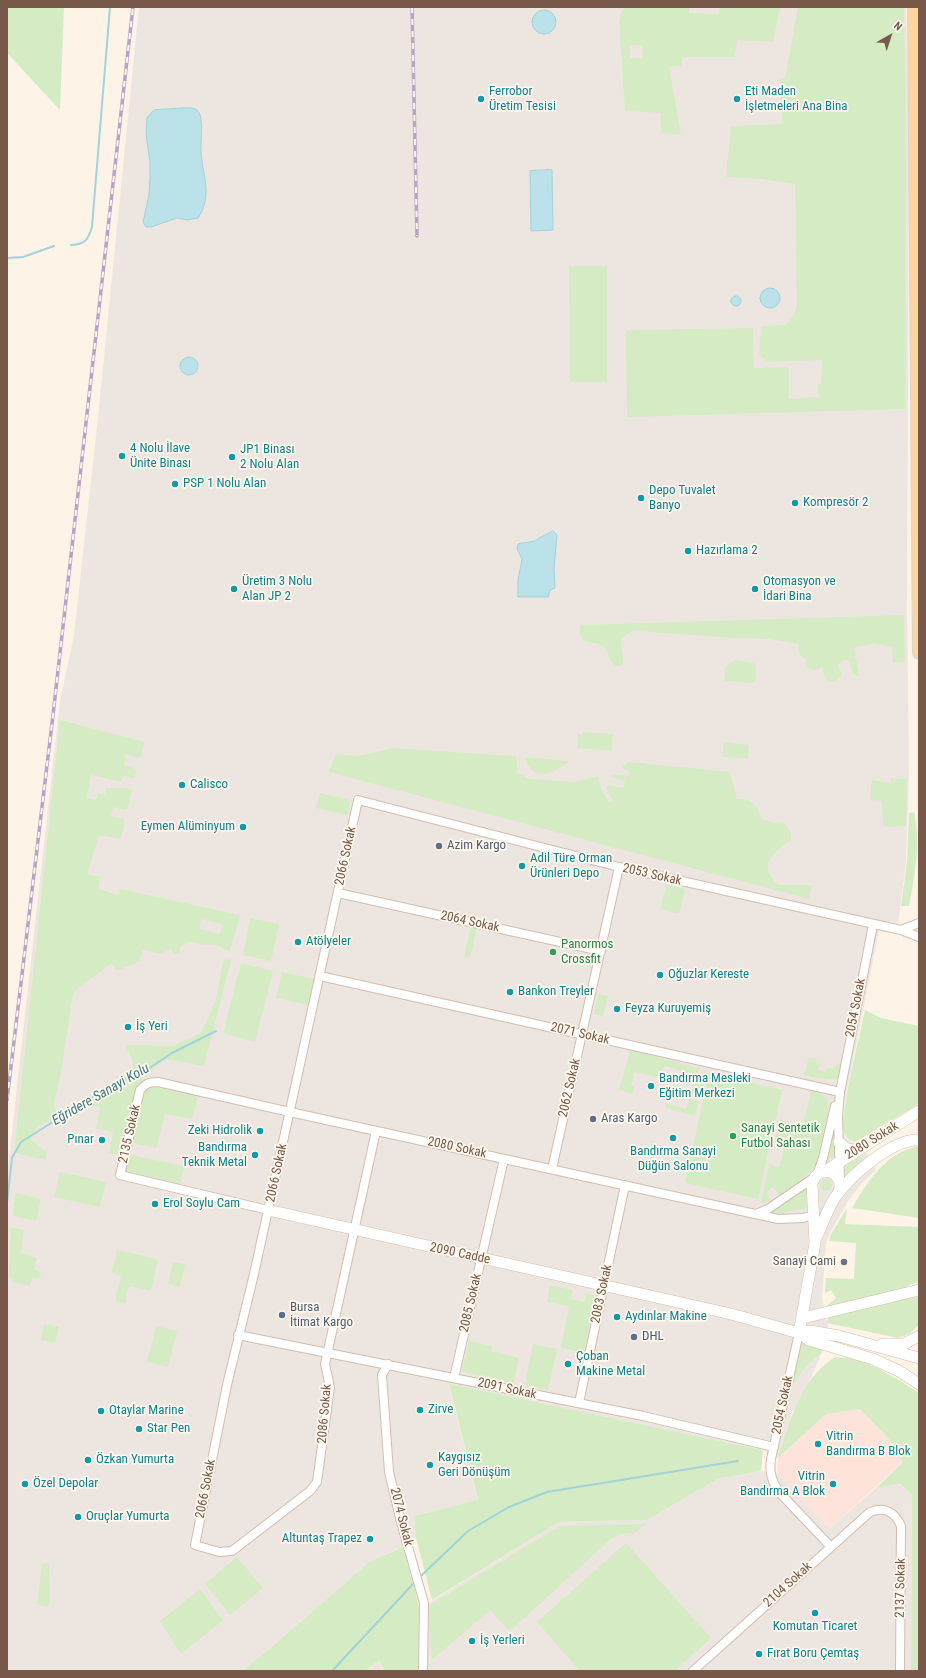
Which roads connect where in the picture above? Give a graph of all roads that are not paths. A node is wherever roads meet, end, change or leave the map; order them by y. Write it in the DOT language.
graph roads {
  1 [pos="914,7"];
  2 [pos="919,653"];
  3 [pos="358,800"];
  4 [pos="619,868"];
  5 [pos="338,893"];
  6 [pos="919,923"];
  7 [pos="873,925"];
  8 [pos="901,930"];
  9 [pos="919,937"];
  10 [pos="601,951"];
  11 [pos="320,976"];
  12 [pos="582,1034"];
  13 [pos="158,1082"];
  14 [pos="840,1092"];
  15 [pos="919,1111"];
  16 [pos="290,1112"];
  17 [pos="376,1131"];
  18 [pos="919,1140"];
  19 [pos="839,1142"];
  20 [pos="857,1151"];
  21 [pos="504,1158"];
  22 [pos="840,1161"];
  23 [pos="552,1169"];
  24 [pos="819,1174"];
  25 [pos="120,1175"];
  26 [pos="840,1180"];
  27 [pos="625,1185"];
  28 [pos="812,1189"];
  29 [pos="837,1196"];
  30 [pos="268,1210"];
  31 [pos="828,1211"];
  32 [pos="756,1214"];
  33 [pos="814,1215"];
  34 [pos="355,1230"];
  35 [pos="815,1243"];
  36 [pos="481,1258"];
  37 [pos="604,1286"];
  38 [pos="919,1290"];
  39 [pos="803,1318"];
  40 [pos="799,1333"];
  41 [pos="238,1335"];
  42 [pos="839,1336"];
  43 [pos="919,1336"];
  44 [pos="857,1341"];
  45 [pos="838,1348"];
  46 [pos="329,1352"];
  47 [pos="919,1358"];
  48 [pos="388,1364"];
  49 [pos="454,1378"];
  50 [pos="919,1384"];
  51 [pos="579,1403"];
  52 [pos="774,1447"];
  53 [pos="887,1510"];
  54 [pos="195,1545"];
  55 [pos="831,1547"];
  56 [pos="423,1671"];
  57 [pos="693,1671"];
  58 [pos="900,1671"];
  1 -- 2 [label="main road"];
  3 -- 4 [label="street, 2053 Sokak"];
  3 -- 5 [label="street, 2066 Sokak"];
  4 -- 7 [label="street, 2053 Sokak"];
  4 -- 10 [label="street, 2062 Sokak"];
  5 -- 10 [label="street, 2064 Sokak"];
  5 -- 11 [label="street, 2066 Sokak"];
  6 -- 8 [label="street"];
  7 -- 8 [label="street, 2053 Sokak"];
  7 -- 14 [label="street, 2054 Sokak"];
  8 -- 9 [label="street, 2053 Sokak"];
  10 -- 12 [label="street, 2062 Sokak"];
  11 -- 12 [label="street, 2071 Sokak"];
  11 -- 16 [label="street, 2066 Sokak"];
  12 -- 14 [label="street, 2071 Sokak"];
  12 -- 23 [label="street, 2062 Sokak"];
  13 -- 16 [label="street, 2080 Sokak"];
  13 -- 25 [label="street, 2135 Sokak"];
  14 -- 19 [label="street, 2054 Sokak"];
  14 -- 24 [label="street, 2054 Sokak"];
  15 -- 20 [label="street, 2080 Sokak"];
  16 -- 17 [label="street, 2080 Sokak"];
  16 -- 30 [label="street, 2066 Sokak"];
  17 -- 21 [label="street, 2080 Sokak"];
  17 -- 34 [label="street, 2086 Sokak"];
  18 -- 29 [label="street, 2080 Sokak"];
  19 -- 20 [label="street"];
  19 -- 22 [label="street, 2054 Sokak"];
  20 -- 22 [label="street, 2080 Sokak"];
  21 -- 23 [label="street, 2080 Sokak"];
  21 -- 36 [label="street, 2085 Sokak"];
  22 -- 24 [label="street, 2080 Sokak"];
  22 -- 26 [label="street, 2054 Sokak"];
  23 -- 27 [label="street, 2080 Sokak"];
  24 -- 26 [label="street"];
  24 -- 28 [label="street, 2054 Sokak"];
  24 -- 32 [label="street, 2080 Sokak"];
  25 -- 30 [label="street, 2090 Cadde"];
  26 -- 29 [label="street, 2054 Sokak"];
  27 -- 32 [label="street, 2080 Sokak"];
  27 -- 37 [label="street, 2083 Sokak"];
  28 -- 29 [label="street"];
  28 -- 33 [label="street, 2054 Sokak"];
  29 -- 31 [label="street, 2054 Sokak"];
  30 -- 34 [label="street, 2090 Cadde"];
  30 -- 41 [label="street, 2066 Sokak"];
  31 -- 33 [label="street"];
  31 -- 35 [label="street, 2054 Sokak"];
  32 -- 33 [label="street, 2080 Sokak"];
  33 -- 35 [label="street, 2054 Sokak"];
  34 -- 36 [label="street, 2090 Cadde"];
  34 -- 46 [label="street, 2086 Sokak"];
  35 -- 39 [label="street, 2054 Sokak"];
  36 -- 37 [label="street, 2090 Cadde"];
  36 -- 49 [label="street, 2085 Sokak"];
  37 -- 40 [label="street, 2090 Cadde"];
  37 -- 51 [label="street, 2083 Sokak"];
  38 -- 39 [label="street"];
  39 -- 40 [label="street, 2054 Sokak"];
  40 -- 42 [label="street, 2090 Cadde"];
  40 -- 45 [label="street, 2090 Cadde"];
  40 -- 52 [label="street, 2054 Sokak"];
  41 -- 46 [label="street, 2091 Sokak"];
  41 -- 54 [label="street, 2066 Sokak"];
  42 -- 44 [label="street, 2090 Cadde"];
  42 -- 45 [label="street"];
  43 -- 44 [label="street"];
  44 -- 47 [label="street"];
  45 -- 50 [label="street, 2090 Cadde"];
  46 -- 48 [label="street, 2091 Sokak"];
  46 -- 54 [label="street, 2086 Sokak"];
  48 -- 49 [label="street, 2091 Sokak"];
  48 -- 56 [label="street, 2074 Sokak"];
  49 -- 51 [label="street, 2091 Sokak"];
  51 -- 52 [label="street, 2091 Sokak"];
  52 -- 55 [label="street, 2054 Sokak"];
  53 -- 55 [label="street, 2104 Sokak"];
  53 -- 58 [label="street, 2137 Sokak"];
  55 -- 57 [label="street, 2104 Sokak"];
}
